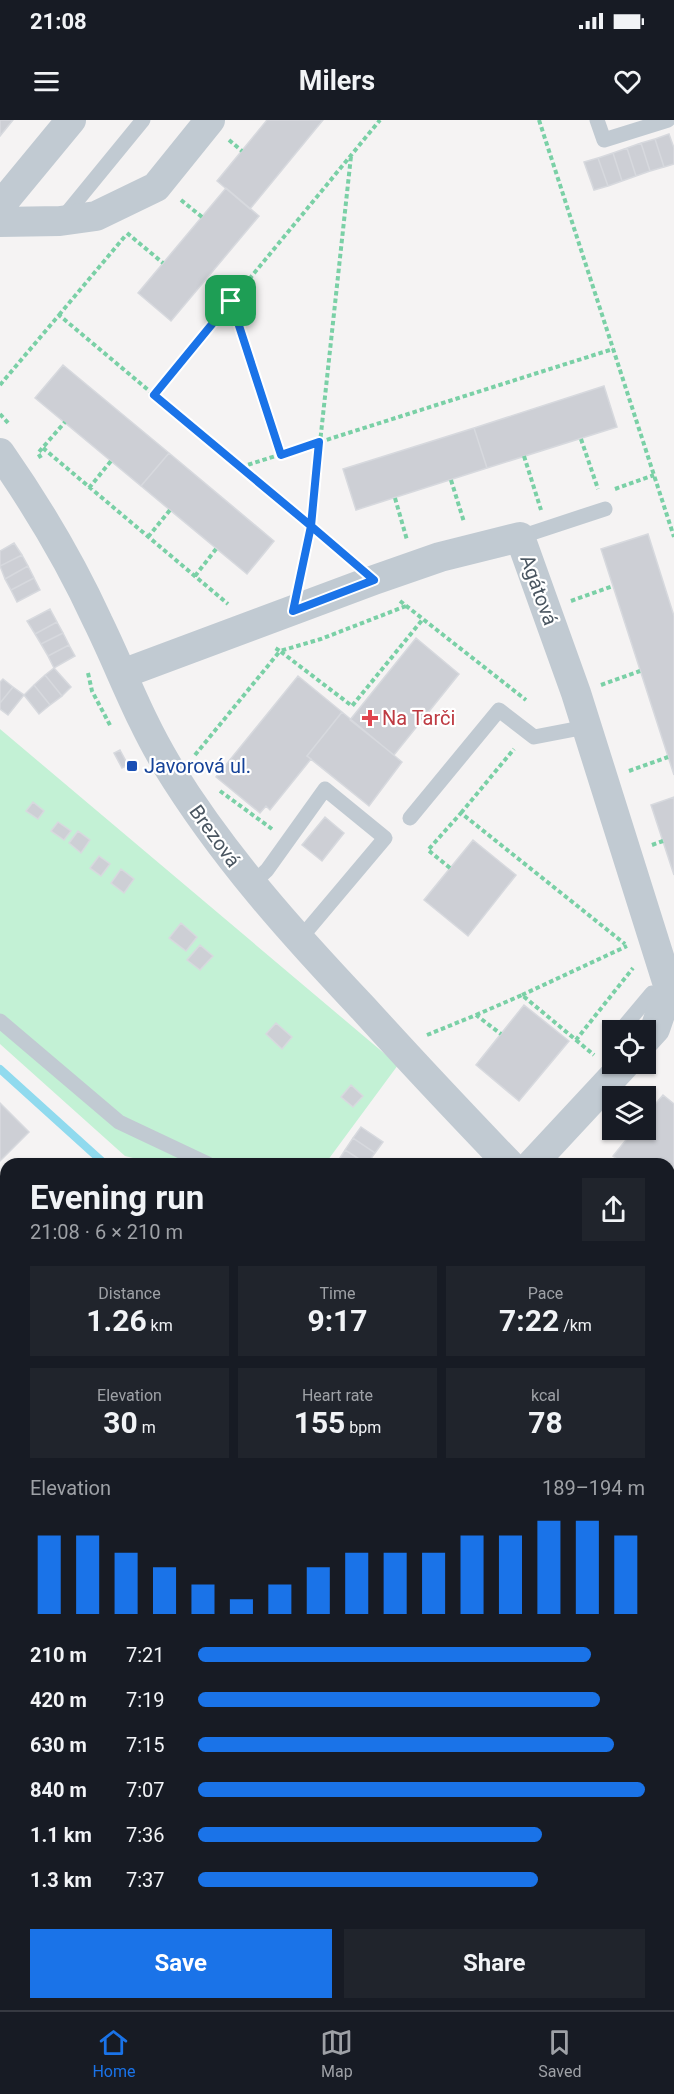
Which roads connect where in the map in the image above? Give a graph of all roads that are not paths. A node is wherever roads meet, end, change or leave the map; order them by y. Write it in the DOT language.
graph roads {
  1 [pos="71,120"];
  2 [pos="143,120"];
  3 [pos="210,120"];
  4 [pos="597,120"];
  5 [pos="668,120"];
  6 [pos="0,206"];
  7 [pos="60,221"];
  8 [pos="0,222"];
  9 [pos="0,453"];
  10 [pos="605,509"];
  11 [pos="520,537"];
  12 [pos="122,674"];
  13 [pos="586,727"];
  14 [pos="410,818"];
  15 [pos="251,885"];
  16 [pos="299,940"];
  17 [pos="664,1003"];
  18 [pos="629,1020"];
  19 [pos="0,1022"];
  20 [pos="656,1026"];
  21 [pos="616,1074"];
  22 [pos="195,1158"];
  23 [pos="503,1158"];
  24 [pos="538,1158"];
  1 -- 6 [label="street"];
  2 -- 7 [label="lane"];
  3 -- 7 [label="street"];
  4 -- 5 [label="lane"];
  7 -- 8 [label="street"];
  9 -- 12 [label="street, Brezová"];
  10 -- 11 [label="lane"];
  11 -- 12 [label="street, Agátová"];
  11 -- 13 [label="street, Agátová"];
  12 -- 15 [label="street, Brezová"];
  13 -- 14 [label="lane"];
  13 -- 17 [label="street, Agátová"];
  15 -- 16 [label="street, Brezová"];
  15 -- 16 [label="lane"];
  16 -- 23 [label="street, Brezová"];
  17 -- 18 [label="lane"];
  17 -- 20 [label="street, Agátová"];
  19 -- 22 [label="lane"];
  21 -- 24 [label="street"];
}
